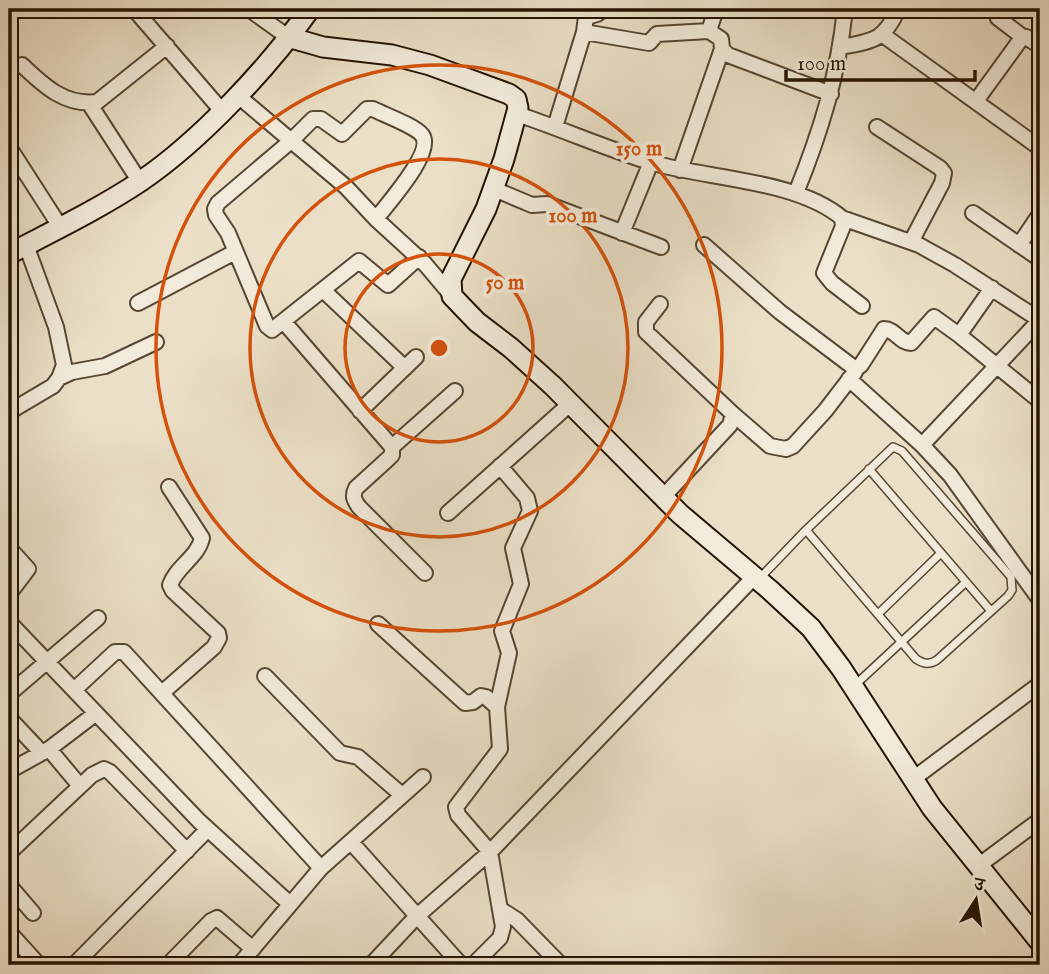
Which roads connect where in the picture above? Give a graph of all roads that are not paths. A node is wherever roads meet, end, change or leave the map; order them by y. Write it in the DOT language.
graph roads {
  1 [pos="134,9"];
  2 [pos="249,9"];
  3 [pos="310,9"];
  4 [pos="603,9"];
  5 [pos="716,9"];
  6 [pos="845,9"];
  7 [pos="898,9"];
  8 [pos="1001,9"];
  9 [pos="587,13"];
  10 [pos="709,31"];
  11 [pos="583,32"];
  12 [pos="883,35"];
  13 [pos="288,37"];
  14 [pos="1023,37"];
  15 [pos="167,46"];
  16 [pos="1040,46"];
  17 [pos="840,47"];
  18 [pos="722,49"];
  19 [pos="22,65"];
  20 [pos="831,94"];
  21 [pos="237,95"];
  22 [pos="976,101"];
  23 [pos="89,103"];
  24 [pos="222,111"];
  25 [pos="517,114"];
  26 [pos="555,127"];
  27 [pos="877,127"];
  28 [pos="292,141"];
  29 [pos="9,147"];
  30 [pos="1040,148"];
  31 [pos="651,162"];
  32 [pos="680,170"];
  33 [pos="140,182"];
  34 [pos="494,188"];
  35 [pos="796,193"];
  36 [pos="973,213"];
  37 [pos="1040,215"];
  38 [pos="842,218"];
  39 [pos="376,219"];
  40 [pos="61,229"];
  41 [pos="622,233"];
  42 [pos="911,242"];
  43 [pos="704,244"];
  44 [pos="1019,244"];
  45 [pos="661,247"];
  46 [pos="18,249"];
  47 [pos="235,252"];
  48 [pos="418,257"];
  49 [pos="1040,259"];
  50 [pos="992,288"];
  51 [pos="323,290"];
  52 [pos="452,296"];
  53 [pos="138,303"];
  54 [pos="660,304"];
  55 [pos="862,306"];
  56 [pos="1040,320"];
  57 [pos="284,322"];
  58 [pos="960,335"];
  59 [pos="156,342"];
  60 [pos="416,357"];
  61 [pos="998,366"];
  62 [pos="405,368"];
  63 [pos="853,373"];
  64 [pos="59,379"];
  65 [pos="455,391"];
  66 [pos="1040,401"];
  67 [pos="571,403"];
  68 [pos="360,411"];
  69 [pos="9,412"];
  70 [pos="733,414"];
  71 [pos="922,445"];
  72 [pos="392,447"];
  73 [pos="500,466"];
  74 [pos="869,469"];
  75 [pos="169,487"];
  76 [pos="663,498"];
  77 [pos="448,513"];
  78 [pos="806,530"];
  79 [pos="9,548"];
  80 [pos="942,553"];
  81 [pos="425,573"];
  82 [pos="755,579"];
  83 [pos="967,582"];
  84 [pos="9,594"];
  85 [pos="1040,600"];
  86 [pos="991,611"];
  87 [pos="878,614"];
  88 [pos="98,618"];
  89 [pos="9,622"];
  90 [pos="377,624"];
  91 [pos="902,643"];
  92 [pos="46,662"];
  93 [pos="265,676"];
  94 [pos="1040,684"];
  95 [pos="853,686"];
  96 [pos="74,690"];
  97 [pos="163,692"];
  98 [pos="9,694"];
  99 [pos="497,707"];
  100 [pos="95,714"];
  101 [pos="9,718"];
  102 [pos="14,732"];
  103 [pos="46,751"];
  104 [pos="9,771"];
  105 [pos="423,777"];
  106 [pos="913,779"];
  107 [pos="80,786"];
  108 [pos="402,795"];
  109 [pos="1040,820"];
  110 [pos="207,830"];
  111 [pos="351,842"];
  112 [pos="187,851"];
  113 [pos="490,852"];
  114 [pos="9,853"];
  115 [pos="978,866"];
  116 [pos="321,868"];
  117 [pos="9,885"];
  118 [pos="290,904"];
  119 [pos="499,909"];
  120 [pos="33,913"];
  121 [pos="416,917"];
  122 [pos="9,932"];
  123 [pos="1040,942"];
  124 [pos="253,949"];
  125 [pos="558,962"];
  126 [pos="40,965"];
  127 [pos="75,965"];
  128 [pos="168,965"];
  129 [pos="239,965"];
  130 [pos="371,965"];
  131 [pos="461,965"];
  132 [pos="472,965"];
  1 -- 15 [label="street"];
  2 -- 13 [label="street"];
  3 -- 13 [label="street"];
  4 -- 9 [label="street"];
  5 -- 10 [label="street"];
  6 -- 17 [label="street"];
  7 -- 12 [label="street"];
  8 -- 14 [label="street"];
  9 -- 11 [label="street"];
  10 -- 11 [label="street"];
  10 -- 18 [label="street"];
  11 -- 26 [label="street"];
  12 -- 17 [label="street"];
  12 -- 22 [label="street"];
  13 -- 21 [label="street"];
  13 -- 25 [label="street"];
  14 -- 16 [label="street"];
  14 -- 22 [label="street"];
  15 -- 23 [label="street"];
  15 -- 24 [label="street"];
  17 -- 20 [label="street"];
  18 -- 20 [label="street"];
  18 -- 32 [label="street"];
  19 -- 23 [label="street"];
  20 -- 35 [label="street"];
  21 -- 24 [label="street"];
  21 -- 28 [label="street"];
  22 -- 30 [label="street"];
  23 -- 33 [label="street"];
  24 -- 33 [label="street"];
  25 -- 26 [label="street"];
  25 -- 34 [label="street"];
  26 -- 31 [label="street"];
  27 -- 42 [label="street"];
  28 -- 39 [label="street"];
  28 -- 39 [label="street"];
  28 -- 47 [label="street"];
  29 -- 40 [label="street"];
  31 -- 32 [label="street"];
  31 -- 41 [label="street"];
  32 -- 35 [label="street"];
  33 -- 40 [label="street"];
  34 -- 41 [label="street"];
  34 -- 52 [label="street"];
  35 -- 38 [label="street"];
  36 -- 44 [label="street"];
  37 -- 44 [label="street"];
  38 -- 42 [label="street"];
  38 -- 55 [label="street"];
  39 -- 48 [label="street"];
  40 -- 46 [label="street"];
  41 -- 45 [label="street"];
  42 -- 50 [label="street"];
  43 -- 63 [label="street"];
  44 -- 49 [label="street"];
  46 -- 64 [label="street"];
  47 -- 53 [label="street"];
  47 -- 57 [label="street"];
  48 -- 51 [label="street"];
  48 -- 52 [label="street"];
  50 -- 56 [label="street"];
  50 -- 58 [label="street"];
  51 -- 57 [label="street"];
  51 -- 62 [label="street"];
  52 -- 67 [label="street"];
  54 -- 70 [label="street"];
  56 -- 61 [label="street"];
  57 -- 68 [label="street"];
  58 -- 61 [label="street"];
  58 -- 63 [label="street"];
  59 -- 64 [label="street"];
  60 -- 62 [label="street"];
  61 -- 66 [label="street"];
  61 -- 71 [label="street"];
  62 -- 68 [label="street"];
  63 -- 70 [label="street"];
  63 -- 71 [label="street"];
  64 -- 69 [label="street"];
  65 -- 72 [label="street"];
  67 -- 73 [label="street"];
  67 -- 76 [label="street"];
  68 -- 72 [label="street"];
  70 -- 76 [label="street"];
  71 -- 85 [label="street"];
  72 -- 81 [label="street"];
  73 -- 77 [label="street"];
  73 -- 99 [label="street"];
  74 -- 78 [label="lane"];
  74 -- 80 [label="lane"];
  74 -- 86 [label="lane"];
  75 -- 97 [label="street"];
  76 -- 82 [label="street"];
  78 -- 82 [label="lane"];
  78 -- 87 [label="lane"];
  79 -- 84 [label="street"];
  80 -- 83 [label="lane"];
  80 -- 87 [label="lane"];
  82 -- 95 [label="street"];
  82 -- 113 [label="street"];
  83 -- 86 [label="lane"];
  83 -- 91 [label="lane"];
  86 -- 91 [label="lane"];
  87 -- 91 [label="lane"];
  88 -- 92 [label="street"];
  89 -- 92 [label="street"];
  90 -- 99 [label="street"];
  91 -- 95 [label="lane"];
  92 -- 96 [label="street"];
  92 -- 98 [label="street"];
  93 -- 108 [label="street"];
  94 -- 106 [label="street"];
  95 -- 106 [label="street"];
  96 -- 97 [label="street"];
  96 -- 100 [label="street"];
  97 -- 116 [label="street"];
  99 -- 113 [label="street"];
  100 -- 103 [label="street"];
  100 -- 110 [label="street"];
  101 -- 102 [label="street"];
  102 -- 103 [label="street"];
  103 -- 104 [label="street"];
  103 -- 107 [label="street"];
  105 -- 108 [label="street"];
  106 -- 115 [label="street"];
  107 -- 112 [label="street"];
  107 -- 114 [label="street"];
  108 -- 111 [label="street"];
  109 -- 115 [label="street"];
  110 -- 112 [label="street"];
  110 -- 118 [label="street"];
  111 -- 116 [label="street"];
  111 -- 121 [label="street"];
  112 -- 127 [label="street"];
  113 -- 119 [label="street"];
  113 -- 121 [label="street"];
  115 -- 123 [label="street"];
  116 -- 118 [label="street"];
  117 -- 120 [label="street"];
  118 -- 124 [label="street"];
  119 -- 125 [label="street"];
  119 -- 132 [label="street"];
  121 -- 130 [label="street"];
  121 -- 131 [label="street"];
  122 -- 126 [label="street"];
  124 -- 128 [label="street"];
  124 -- 129 [label="street"];
}
